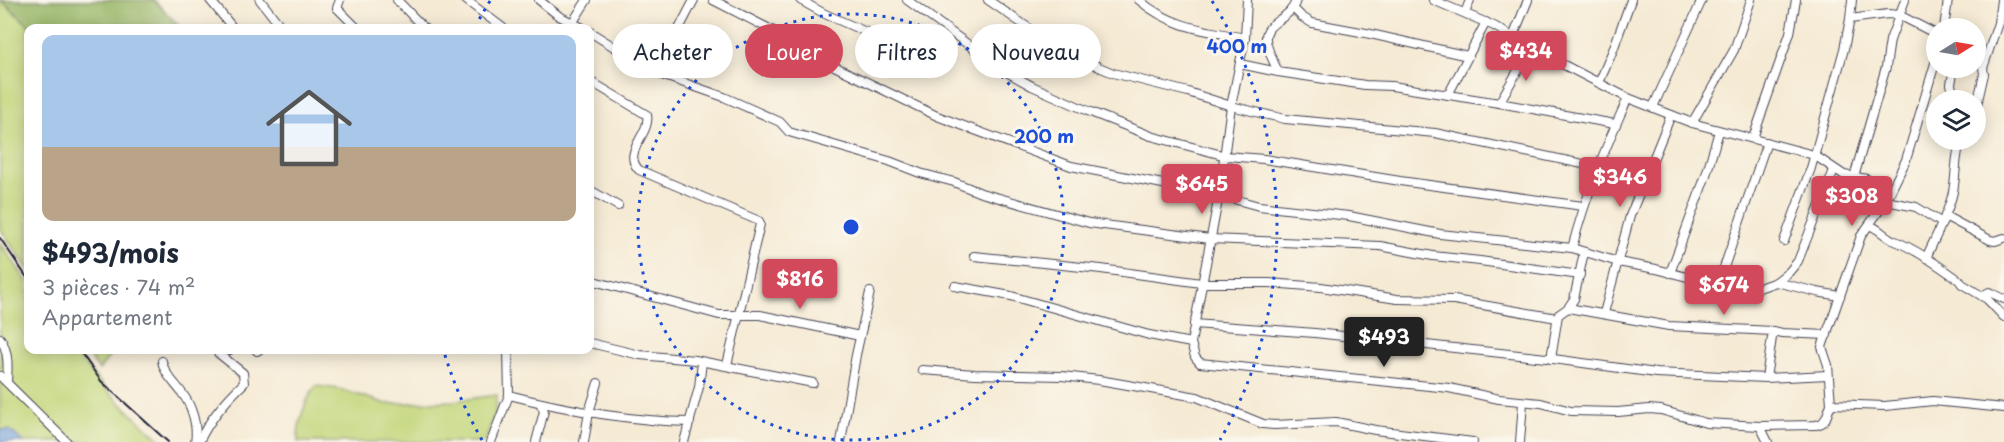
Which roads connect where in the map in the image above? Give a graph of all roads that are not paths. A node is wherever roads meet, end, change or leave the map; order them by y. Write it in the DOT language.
graph roads {
  1 [pos="210,0"];
  2 [pos="260,0"];
  3 [pos="340,0"];
  4 [pos="397,0"];
  5 [pos="466,0"];
  6 [pos="539,0"];
  7 [pos="587,0"];
  8 [pos="694,0"];
  9 [pos="712,0"];
  10 [pos="800,0"];
  11 [pos="907,0"];
  12 [pos="988,0"];
  13 [pos="1139,0"];
  14 [pos="1246,0"];
  15 [pos="1433,0"];
  16 [pos="1470,0"];
  17 [pos="1528,0"];
  18 [pos="1631,0"];
  19 [pos="1702,0"];
  20 [pos="1751,0"];
  21 [pos="1796,0"];
  22 [pos="1852,0"];
  23 [pos="1905,0"];
  24 [pos="1948,0"];
  25 [pos="2001,0"];
  26 [pos="1295,4"];
  27 [pos="1465,13"];
  28 [pos="1899,15"];
  29 [pos="1945,18"];
  30 [pos="1850,19"];
  31 [pos="1486,22"];
  32 [pos="230,24"];
  33 [pos="279,24"];
  34 [pos="353,24"];
  35 [pos="420,24"];
  36 [pos="498,24"];
  37 [pos="570,24"];
  38 [pos="572,24"];
  39 [pos="682,24"];
  40 [pos="855,27"];
  41 [pos="1926,29"];
  42 [pos="594,34"];
  43 [pos="1513,37"];
  44 [pos="1245,38"];
  45 [pos="612,46"];
  46 [pos="1531,48"];
  47 [pos="1468,56"];
  48 [pos="1240,64"];
  49 [pos="1278,72"];
  50 [pos="670,78"];
  51 [pos="1931,78"];
  52 [pos="594,83"];
  53 [pos="1599,83"];
  54 [pos="1980,90"];
  55 [pos="1448,95"];
  56 [pos="1628,98"];
  57 [pos="1499,103"];
  58 [pos="1231,106"];
  59 [pos="1653,107"];
  60 [pos="1671,115"];
  61 [pos="1692,123"];
  62 [pos="1616,124"];
  63 [pos="1719,131"];
  64 [pos="1754,138"];
  65 [pos="1767,142"];
  66 [pos="1957,150"];
  67 [pos="1224,155"];
  68 [pos="1814,155"];
  69 [pos="1597,167"];
  70 [pos="1834,170"];
  71 [pos="1854,177"];
  72 [pos="594,192"];
  73 [pos="1219,195"];
  74 [pos="1886,201"];
  75 [pos="618,206"];
  76 [pos="1583,206"];
  77 [pos="1944,220"];
  78 [pos="1869,225"];
  79 [pos="2004,238"];
  80 [pos="1210,239"];
  81 [pos="1784,241"];
  82 [pos="1572,248"];
  83 [pos="1584,252"];
  84 [pos="974,256"];
  85 [pos="1926,258"];
  86 [pos="1618,262"];
  87 [pos="1671,273"];
  88 [pos="1580,275"];
  89 [pos="594,281"];
  90 [pos="1776,282"];
  91 [pos="1201,283"];
  92 [pos="1718,285"];
  93 [pos="955,286"];
  94 [pos="870,292"];
  95 [pos="1840,296"];
  96 [pos="1982,296"];
  97 [pos="2004,299"];
  98 [pos="1568,308"];
  99 [pos="1604,314"];
  100 [pos="739,316"];
  101 [pos="2004,317"];
  102 [pos="1557,318"];
  103 [pos="1194,324"];
  104 [pos="1773,331"];
  105 [pos="1827,335"];
  106 [pos="860,336"];
  107 [pos="0,338"];
  108 [pos="1191,343"];
  109 [pos="594,345"];
  110 [pos="219,354"];
  111 [pos="504,354"];
  112 [pos="508,354"];
  113 [pos="507,359"];
  114 [pos="1551,359"];
  115 [pos="162,362"];
  116 [pos="702,362"];
  117 [pos="728,365"];
  118 [pos="922,370"];
  119 [pos="1828,375"];
  120 [pos="0,376"];
  121 [pos="1766,378"];
  122 [pos="8,382"];
  123 [pos="598,383"];
  124 [pos="813,383"];
  125 [pos="509,395"];
  126 [pos="1523,402"];
  127 [pos="540,403"];
  128 [pos="1831,404"];
  129 [pos="2004,408"];
  130 [pos="589,412"];
  131 [pos="690,422"];
  132 [pos="1760,426"];
  133 [pos="67,442"];
  134 [pos="197,442"];
  135 [pos="491,442"];
  136 [pos="536,442"];
  137 [pos="584,442"];
  138 [pos="684,442"];
  139 [pos="841,442"];
  140 [pos="1473,442"];
  141 [pos="1520,442"];
  142 [pos="1768,442"];
  1 -- 32 [label="street"];
  2 -- 33 [label="street"];
  3 -- 34 [label="street"];
  4 -- 35 [label="street"];
  5 -- 36 [label="street"];
  6 -- 37 [label="street"];
  7 -- 38 [label="street"];
  8 -- 39 [label="street"];
  9 -- 73 [label="street"];
  10 -- 40 [label="street"];
  11 -- 67 [label="street"];
  12 -- 58 [label="street"];
  13 -- 44 [label="street"];
  14 -- 44 [label="street"];
  15 -- 27 [label="street"];
  16 -- 27 [label="street"];
  17 -- 43 [label="street"];
  18 -- 53 [label="street"];
  19 -- 59 [label="street"];
  20 -- 61 [label="street"];
  21 -- 64 [label="street"];
  22 -- 30 [label="street"];
  23 -- 28 [label="street"];
  24 -- 29 [label="street"];
  25 -- 54 [label="street"];
  26 -- 47 [label="street"];
  26 -- 49 [label="street"];
  27 -- 31 [label="street"];
  28 -- 30 [label="street"];
  28 -- 41 [label="street"];
  28 -- 71 [label="street"];
  30 -- 68 [label="street"];
  31 -- 43 [label="street"];
  31 -- 47 [label="street"];
  42 -- 45 [label="street"];
  43 -- 46 [label="street"];
  44 -- 48 [label="street"];
  46 -- 53 [label="street"];
  46 -- 57 [label="street"];
  47 -- 55 [label="street"];
  48 -- 49 [label="street"];
  48 -- 58 [label="street"];
  49 -- 55 [label="street"];
  50 -- 80 [label="street"];
  51 -- 74 [label="street"];
  52 -- 100 [label="street"];
  53 -- 56 [label="street"];
  55 -- 57 [label="street"];
  56 -- 59 [label="street"];
  56 -- 62 [label="street"];
  57 -- 62 [label="street"];
  58 -- 67 [label="street"];
  58 -- 69 [label="street"];
  59 -- 60 [label="street"];
  60 -- 61 [label="street"];
  60 -- 86 [label="street"];
  61 -- 63 [label="street"];
  62 -- 69 [label="street"];
  63 -- 64 [label="street"];
  63 -- 87 [label="street"];
  64 -- 65 [label="street"];
  65 -- 68 [label="street"];
  65 -- 92 [label="street"];
  66 -- 77 [label="street"];
  67 -- 73 [label="street"];
  67 -- 76 [label="street"];
  68 -- 70 [label="street"];
  68 -- 81 [label="street"];
  69 -- 76 [label="street"];
  70 -- 71 [label="street"];
  70 -- 90 [label="street"];
  71 -- 74 [label="street"];
  72 -- 75 [label="street"];
  73 -- 80 [label="street"];
  73 -- 82 [label="street"];
  74 -- 77 [label="street"];
  74 -- 78 [label="street"];
  76 -- 82 [label="street"];
  77 -- 79 [label="street"];
  77 -- 85 [label="street"];
  78 -- 85 [label="street"];
  78 -- 95 [label="street"];
  80 -- 88 [label="street"];
  80 -- 91 [label="street"];
  82 -- 83 [label="street"];
  83 -- 86 [label="street"];
  83 -- 88 [label="street"];
  84 -- 91 [label="street"];
  85 -- 96 [label="street"];
  86 -- 87 [label="street"];
  86 -- 99 [label="street"];
  87 -- 92 [label="street"];
  88 -- 98 [label="street"];
  89 -- 100 [label="street"];
  90 -- 92 [label="street"];
  90 -- 95 [label="street"];
  91 -- 102 [label="street"];
  91 -- 103 [label="street"];
  93 -- 108 [label="street"];
  94 -- 106 [label="street"];
  95 -- 105 [label="street"];
  96 -- 97 [label="street"];
  96 -- 101 [label="street"];
  98 -- 99 [label="street"];
  98 -- 102 [label="street"];
  99 -- 104 [label="street"];
  100 -- 106 [label="street"];
  100 -- 117 [label="street"];
  102 -- 114 [label="street"];
  103 -- 108 [label="street"];
  103 -- 114 [label="street"];
  104 -- 105 [label="street"];
  104 -- 121 [label="street"];
  105 -- 119 [label="street"];
  106 -- 139 [label="street"];
  107 -- 122 [label="street"];
  108 -- 126 [label="street"];
  109 -- 116 [label="street"];
  110 -- 134 [label="street"];
  111 -- 113 [label="street"];
  112 -- 113 [label="street"];
  113 -- 125 [label="street"];
  114 -- 121 [label="street"];
  115 -- 134 [label="street"];
  116 -- 117 [label="street"];
  116 -- 131 [label="street"];
  117 -- 124 [label="street"];
  118 -- 140 [label="street"];
  119 -- 121 [label="street"];
  119 -- 128 [label="street"];
  120 -- 122 [label="street"];
  122 -- 133 [label="street"];
  123 -- 130 [label="street"];
  125 -- 127 [label="street"];
  125 -- 135 [label="street"];
  126 -- 132 [label="street"];
  126 -- 141 [label="street"];
  127 -- 130 [label="street"];
  127 -- 136 [label="street"];
  128 -- 129 [label="street"];
  128 -- 132 [label="street"];
  130 -- 131 [label="street"];
  130 -- 137 [label="street"];
  131 -- 138 [label="street"];
  132 -- 142 [label="street"];
}
